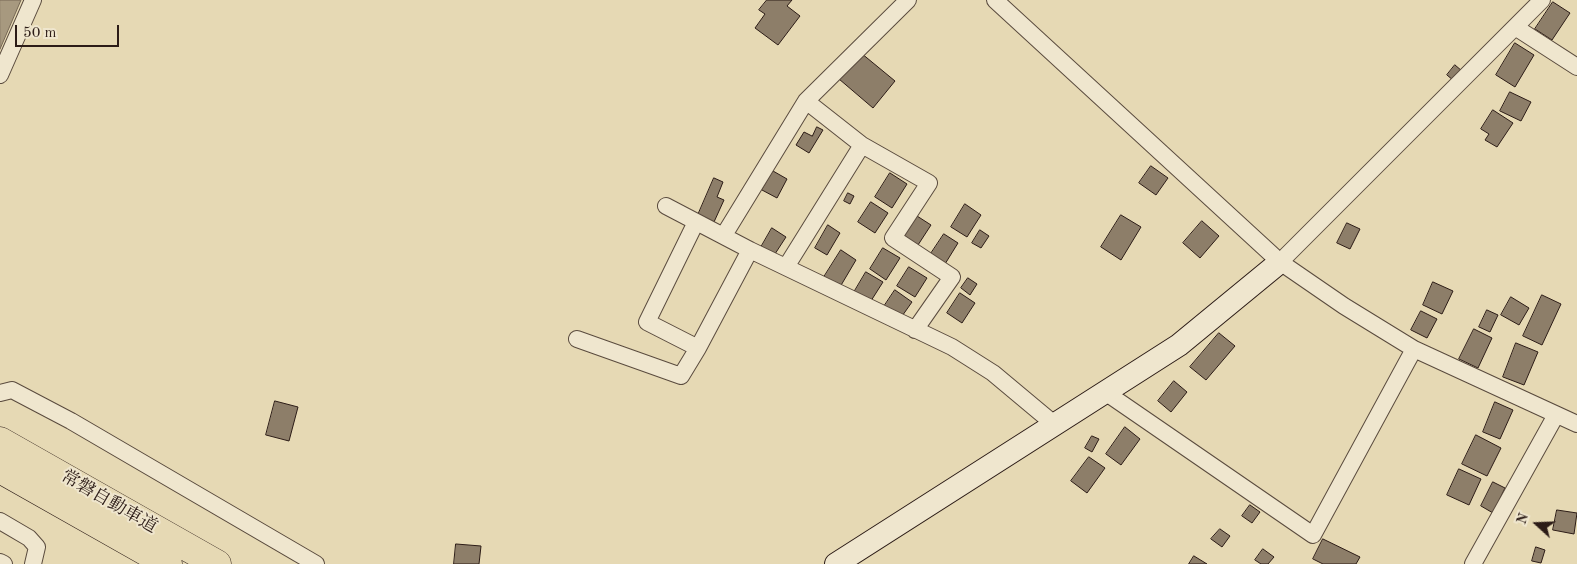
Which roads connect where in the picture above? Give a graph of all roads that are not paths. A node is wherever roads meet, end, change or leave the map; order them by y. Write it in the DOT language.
graph roads {
  1 [pos="33,0"];
  2 [pos="908,0"];
  3 [pos="994,0"];
  4 [pos="1542,0"];
  5 [pos="1515,27"];
  6 [pos="1577,67"];
  7 [pos="0,75"];
  8 [pos="806,101"];
  9 [pos="862,145"];
  10 [pos="666,206"];
  11 [pos="696,222"];
  12 [pos="724,235"];
  13 [pos="750,250"];
  14 [pos="1280,262"];
  15 [pos="786,267"];
  16 [pos="916,330"];
  17 [pos="576,339"];
  18 [pos="698,348"];
  19 [pos="1414,349"];
  20 [pos="1105,392"];
  21 [pos="0,393"];
  22 [pos="1556,415"];
  23 [pos="1054,424"];
  24 [pos="1577,424"];
  25 [pos="0,440"];
  26 [pos="0,469"];
  27 [pos="0,521"];
  28 [pos="0,562"];
  29 [pos="4,564"];
  30 [pos="33,564"];
  31 [pos="168,564"];
  32 [pos="217,564"];
  33 [pos="316,564"];
  34 [pos="836,564"];
  35 [pos="1473,564"];
  1 -- 7 [label="street"];
  2 -- 8 [label="street"];
  3 -- 14 [label="street"];
  4 -- 5 [label="street"];
  5 -- 6 [label="street"];
  5 -- 14 [label="street"];
  8 -- 9 [label="street"];
  8 -- 12 [label="street"];
  9 -- 15 [label="street"];
  9 -- 16 [label="street"];
  10 -- 11 [label="street"];
  11 -- 12 [label="street"];
  11 -- 18 [label="street"];
  12 -- 13 [label="street"];
  13 -- 15 [label="street"];
  13 -- 18 [label="street"];
  14 -- 19 [label="street"];
  14 -- 20 [label="street"];
  15 -- 16 [label="street"];
  16 -- 23 [label="street"];
  17 -- 18 [label="street"];
  19 -- 20 [label="street"];
  19 -- 22 [label="street"];
  20 -- 23 [label="street"];
  21 -- 33 [label="street"];
  22 -- 24 [label="street"];
  22 -- 35 [label="street"];
  23 -- 34 [label="street"];
  25 -- 32 [label="highway, 常磐自動車道"];
  26 -- 31 [label="highway, 常磐自動車道"];
  27 -- 30 [label="street"];
  28 -- 29 [label="street"];
}
